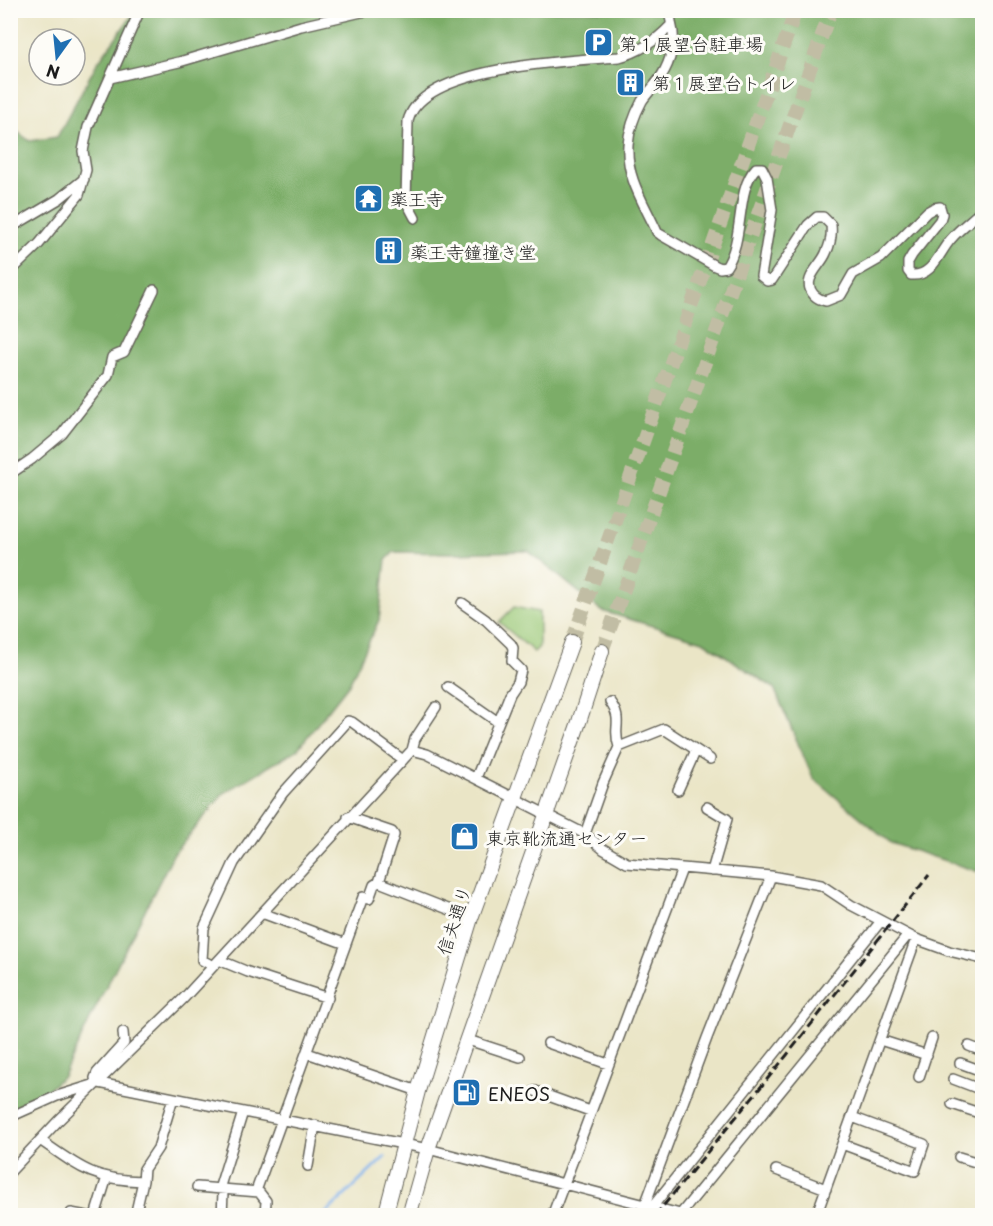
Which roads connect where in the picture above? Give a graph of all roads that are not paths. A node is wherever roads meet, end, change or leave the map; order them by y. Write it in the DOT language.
graph roads {
  1 [pos="140,10"];
  2 [pos="370,10"];
  3 [pos="667,10"];
  4 [pos="671,25"];
  5 [pos="110,78"];
  6 [pos="84,179"];
  7 [pos="982,210"];
  8 [pos="415,218"];
  9 [pos="10,228"];
  10 [pos="10,272"];
  11 [pos="154,290"];
  12 [pos="10,474"];
  13 [pos="462,603"];
  14 [pos="572,642"];
  15 [pos="602,651"];
  16 [pos="448,687"];
  17 [pos="610,702"];
  18 [pos="436,707"];
  19 [pos="498,722"];
  20 [pos="619,747"];
  21 [pos="412,750"];
  22 [pos="696,750"];
  23 [pos="710,759"];
  24 [pos="403,760"];
  25 [pos="476,778"];
  26 [pos="678,790"];
  27 [pos="515,800"];
  28 [pos="707,807"];
  29 [pos="546,815"];
  30 [pos="348,817"];
  31 [pos="585,834"];
  32 [pos="682,869"];
  33 [pos="712,871"];
  34 [pos="771,876"];
  35 [pos="379,882"];
  36 [pos="262,913"];
  37 [pos="471,918"];
  38 [pos="881,921"];
  39 [pos="912,937"];
  40 [pos="346,944"];
  41 [pos="982,959"];
  42 [pos="216,963"];
  43 [pos="328,998"];
  44 [pos="123,1032"];
  45 [pos="932,1038"];
  46 [pos="468,1040"];
  47 [pos="880,1040"];
  48 [pos="548,1043"];
  49 [pos="969,1046"];
  50 [pos="982,1051"];
  51 [pos="307,1053"];
  52 [pos="927,1055"];
  53 [pos="520,1057"];
  54 [pos="960,1063"];
  55 [pos="608,1064"];
  56 [pos="982,1071"];
  57 [pos="919,1077"];
  58 [pos="953,1078"];
  59 [pos="99,1083"];
  60 [pos="982,1090"];
  61 [pos="418,1091"];
  62 [pos="535,1091"];
  63 [pos="173,1098"];
  64 [pos="952,1104"];
  65 [pos="590,1111"];
  66 [pos="243,1112"];
  67 [pos="982,1114"];
  68 [pos="10,1117"];
  69 [pos="852,1117"];
  70 [pos="282,1118"];
  71 [pos="315,1125"];
  72 [pos="40,1140"];
  73 [pos="842,1144"];
  74 [pos="404,1145"];
  75 [pos="428,1149"];
  76 [pos="959,1157"];
  77 [pos="982,1164"];
  78 [pos="308,1166"];
  79 [pos="776,1170"];
  80 [pos="10,1172"];
  81 [pos="107,1177"];
  82 [pos="143,1181"];
  83 [pos="563,1183"];
  84 [pos="197,1186"];
  85 [pos="826,1189"];
  86 [pos="222,1190"];
  87 [pos="256,1191"];
  88 [pos="649,1206"];
  89 [pos="71,1213"];
  90 [pos="87,1215"];
  91 [pos="95,1215"];
  92 [pos="135,1215"];
  93 [pos="222,1215"];
  94 [pos="265,1215"];
  95 [pos="385,1215"];
  96 [pos="409,1215"];
  97 [pos="552,1215"];
  98 [pos="645,1215"];
  99 [pos="683,1215"];
  100 [pos="816,1215"];
  1 -- 5 [label="street"];
  2 -- 5 [label="street"];
  3 -- 4 [label="street"];
  4 -- 7 [label="street"];
  4 -- 8 [label="street"];
  5 -- 6 [label="street"];
  6 -- 9 [label="street"];
  6 -- 10 [label="street"];
  11 -- 12 [label="street"];
  13 -- 19 [label="street"];
  14 -- 27 [label="highway, 信夫通り"];
  15 -- 29 [label="highway"];
  16 -- 19 [label="street"];
  17 -- 20 [label="street"];
  18 -- 21 [label="street"];
  19 -- 25 [label="street"];
  20 -- 22 [label="street"];
  20 -- 31 [label="street"];
  21 -- 24 [label="street"];
  21 -- 25 [label="street"];
  22 -- 23 [label="street"];
  22 -- 26 [label="street"];
  24 -- 30 [label="street"];
  24 -- 42 [label="street"];
  25 -- 27 [label="street"];
  27 -- 29 [label="street"];
  27 -- 37 [label="highway, 信夫通り"];
  28 -- 33 [label="street"];
  29 -- 31 [label="street"];
  29 -- 46 [label="highway"];
  30 -- 35 [label="street"];
  30 -- 36 [label="street"];
  31 -- 32 [label="street"];
  32 -- 33 [label="street"];
  32 -- 55 [label="street"];
  33 -- 34 [label="street"];
  34 -- 38 [label="street"];
  34 -- 88 [label="street"];
  35 -- 37 [label="street"];
  35 -- 40 [label="street"];
  36 -- 40 [label="street"];
  36 -- 42 [label="street"];
  37 -- 61 [label="highway, 信夫通り"];
  38 -- 39 [label="street"];
  38 -- 88 [label="street"];
  39 -- 41 [label="street"];
  39 -- 47 [label="street"];
  39 -- 99 [label="street"];
  40 -- 43 [label="street"];
  42 -- 43 [label="street"];
  42 -- 59 [label="street"];
  43 -- 51 [label="street"];
  44 -- 59 [label="street"];
  45 -- 52 [label="street"];
  46 -- 53 [label="street"];
  46 -- 75 [label="highway"];
  47 -- 52 [label="street"];
  47 -- 69 [label="street"];
  48 -- 55 [label="street"];
  49 -- 50 [label="street"];
  51 -- 61 [label="street"];
  51 -- 70 [label="street"];
  52 -- 57 [label="street"];
  54 -- 56 [label="street"];
  55 -- 65 [label="street"];
  58 -- 60 [label="street"];
  59 -- 63 [label="street"];
  59 -- 68 [label="street"];
  59 -- 72 [label="street"];
  61 -- 74 [label="highway, 信夫通り"];
  62 -- 65 [label="street"];
  63 -- 66 [label="street"];
  63 -- 82 [label="street"];
  64 -- 67 [label="street"];
  65 -- 83 [label="street"];
  66 -- 70 [label="street"];
  66 -- 86 [label="street"];
  69 -- 73 [label="street"];
  69 -- 73 [label="street"];
  70 -- 71 [label="street"];
  70 -- 87 [label="street"];
  71 -- 74 [label="street"];
  71 -- 78 [label="street"];
  72 -- 80 [label="street"];
  72 -- 81 [label="street"];
  73 -- 85 [label="street"];
  74 -- 75 [label="street"];
  74 -- 95 [label="highway, 信夫通り"];
  75 -- 83 [label="street"];
  75 -- 96 [label="highway"];
  76 -- 77 [label="street"];
  79 -- 85 [label="street"];
  81 -- 82 [label="street"];
  81 -- 91 [label="street"];
  82 -- 92 [label="street"];
  83 -- 88 [label="street"];
  83 -- 97 [label="street"];
  84 -- 86 [label="street"];
  85 -- 100 [label="street"];
  86 -- 87 [label="street"];
  86 -- 93 [label="street"];
  87 -- 94 [label="street"];
  88 -- 98 [label="street"];
  88 -- 99 [label="street"];
  89 -- 90 [label="street"];
}
